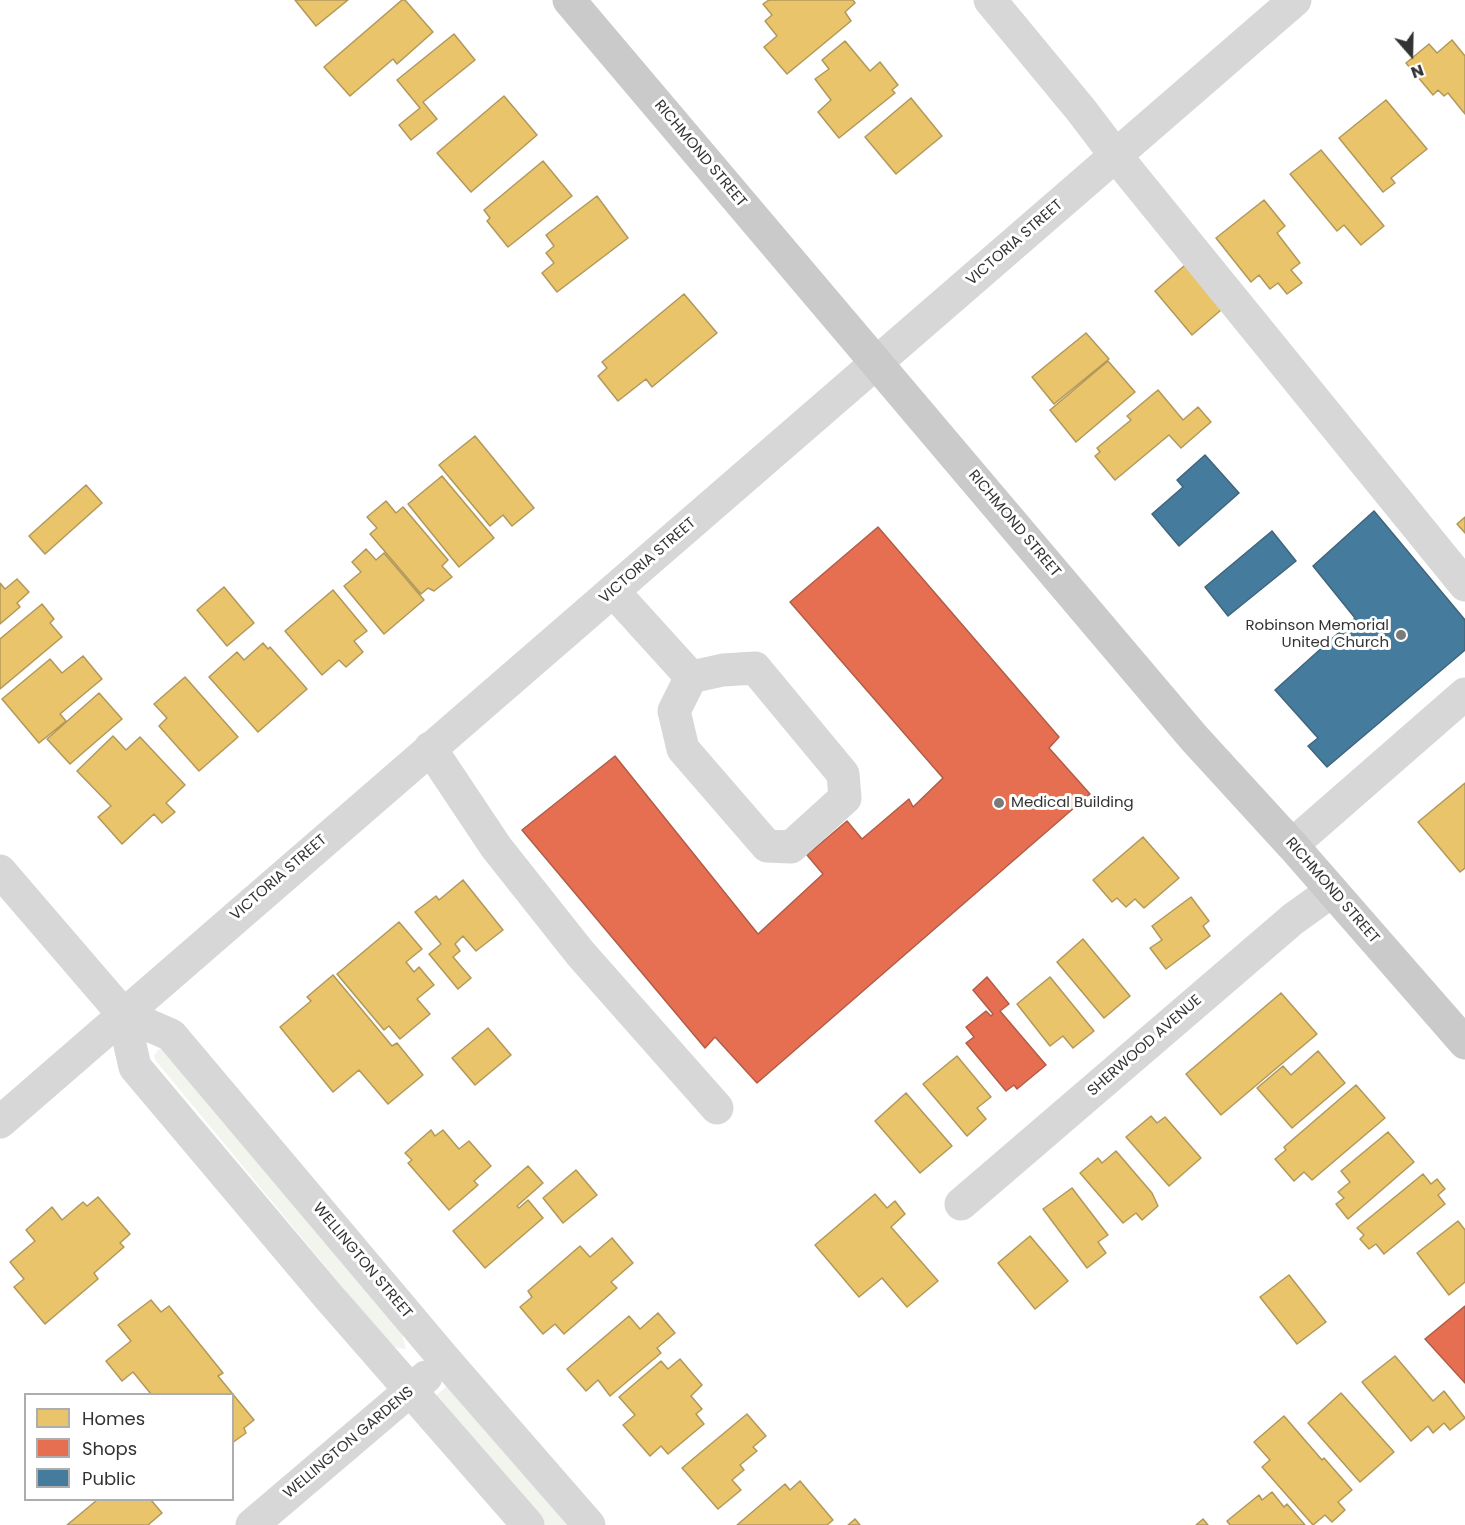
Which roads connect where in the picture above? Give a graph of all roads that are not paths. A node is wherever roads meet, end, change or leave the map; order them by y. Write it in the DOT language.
graph roads {
  1 [pos="569,0"];
  2 [pos="990,0"];
  3 [pos="1295,0"];
  4 [pos="1116,156"];
  5 [pos="878,363"];
  6 [pos="1465,585"];
  7 [pos="613,591"];
  8 [pos="691,677"];
  9 [pos="1465,694"];
  10 [pos="430,748"];
  11 [pos="1292,845"];
  12 [pos="0,871"];
  13 [pos="1332,891"];
  14 [pos="123,1014"];
  15 [pos="1465,1043"];
  16 [pos="717,1108"];
  17 [pos="0,1122"];
  18 [pos="961,1204"];
  19 [pos="446,1361"];
  20 [pos="411,1391"];
  21 [pos="252,1525"];
  22 [pos="528,1525"];
  23 [pos="589,1525"];
  1 -- 5 [label="main road, RICHMOND STREET"];
  2 -- 4 [label="street"];
  3 -- 4 [label="street, VICTORIA STREET"];
  4 -- 5 [label="street, VICTORIA STREET"];
  4 -- 6 [label="street"];
  5 -- 7 [label="street, VICTORIA STREET"];
  5 -- 11 [label="main road, RICHMOND STREET"];
  7 -- 8 [label="street"];
  7 -- 10 [label="street, VICTORIA STREET"];
  8 -- 8 [label="street"];
  9 -- 11 [label="street"];
  10 -- 14 [label="street, VICTORIA STREET"];
  10 -- 16 [label="street"];
  11 -- 13 [label="main road, RICHMOND STREET"];
  12 -- 14 [label="street, WELLINGTON STREET"];
  13 -- 15 [label="main road, RICHMOND STREET"];
  13 -- 18 [label="street, SHERWOOD AVENUE"];
  14 -- 17 [label="street, VICTORIA STREET"];
  14 -- 19 [label="street, WELLINGTON STREET"];
  14 -- 20 [label="street, WELLINGTON STREET"];
  19 -- 20 [label="street, WELLINGTON GARDENS"];
  19 -- 23 [label="street, WELLINGTON STREET"];
  20 -- 21 [label="street, WELLINGTON GARDENS"];
  20 -- 22 [label="street, WELLINGTON STREET"];
}
